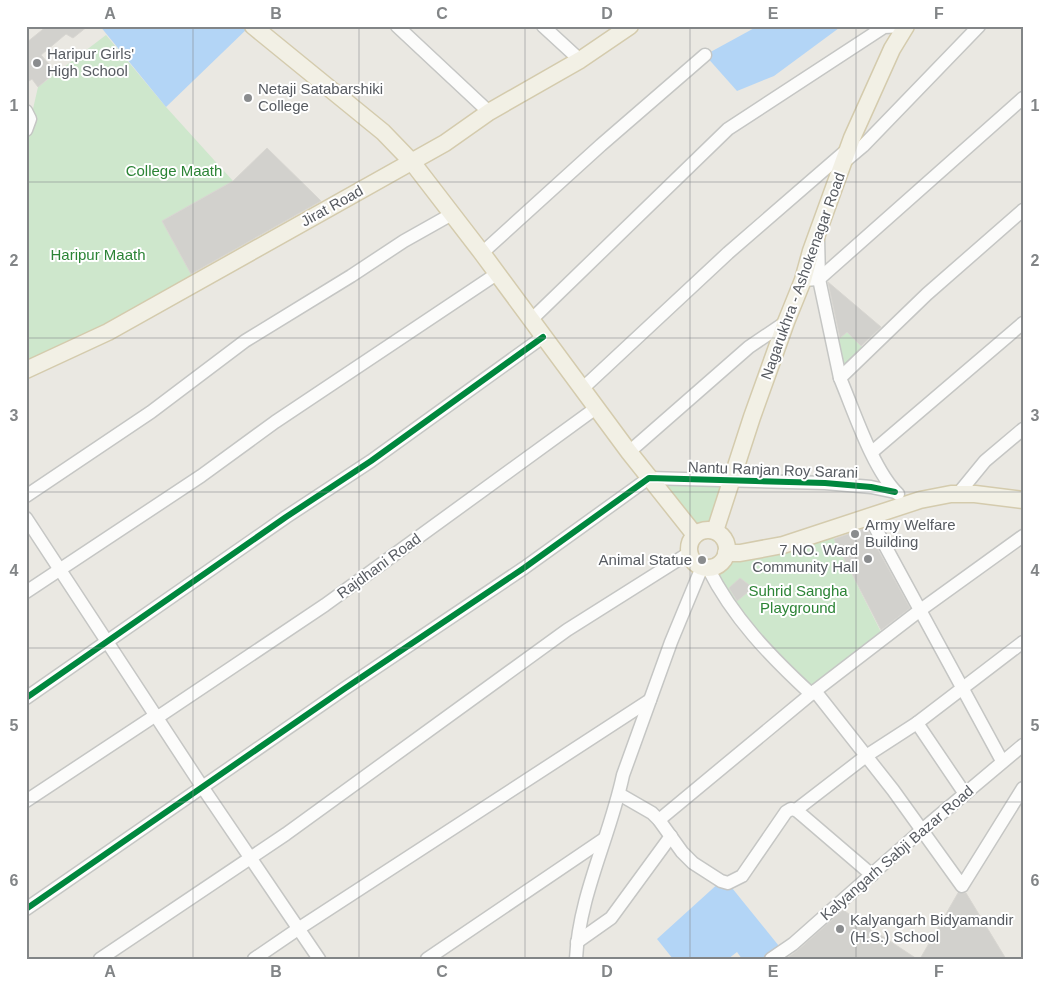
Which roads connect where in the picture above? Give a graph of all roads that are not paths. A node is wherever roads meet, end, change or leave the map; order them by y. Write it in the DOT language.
graph roads {
  1 [pos="253,26"];
  2 [pos="397,26"];
  3 [pos="543,26"];
  4 [pos="630,26"];
  5 [pos="905,26"];
  6 [pos="979,26"];
  7 [pos="705,55"];
  8 [pos="580,60"];
  9 [pos="1023,98"];
  10 [pos="26,112"];
  11 [pos="489,112"];
  12 [pos="26,130"];
  13 [pos="845,156"];
  14 [pos="412,162"];
  15 [pos="1023,210"];
  16 [pos="452,214"];
  17 [pos="482,253"];
  18 [pos="498,274"];
  19 [pos="811,280"];
  20 [pos="531,320"];
  21 [pos="786,322"];
  22 [pos="1023,323"];
  23 [pos="543,337"];
  24 [pos="26,370"];
  25 [pos="840,378"];
  26 [pos="582,388"];
  27 [pos="596,408"];
  28 [pos="1023,430"];
  29 [pos="629,452"];
  30 [pos="872,452"];
  31 [pos="649,478"];
  32 [pos="732,481"];
  33 [pos="896,492"];
  34 [pos="958,494"];
  35 [pos="26,496"];
  36 [pos="1023,500"];
  37 [pos="909,504"];
  38 [pos="26,518"];
  39 [pos="870,518"];
  40 [pos="715,531"];
  41 [pos="695,535"];
  42 [pos="1023,536"];
  43 [pos="689,553"];
  44 [pos="726,553"];
  45 [pos="705,567"];
  46 [pos="61,569"];
  47 [pos="26,592"];
  48 [pos="919,611"];
  49 [pos="108,641"];
  50 [pos="1023,642"];
  51 [pos="962,688"];
  52 [pos="813,693"];
  53 [pos="26,698"];
  54 [pos="650,700"];
  55 [pos="157,716"];
  56 [pos="917,723"];
  57 [pos="1023,745"];
  58 [pos="866,756"];
  59 [pos="1002,761"];
  60 [pos="203,788"];
  61 [pos="1023,788"];
  62 [pos="29,794"];
  63 [pos="619,794"];
  64 [pos="965,794"];
  65 [pos="796,810"];
  66 [pos="659,820"];
  67 [pos="923,830"];
  68 [pos="671,836"];
  69 [pos="604,839"];
  70 [pos="250,858"];
  71 [pos="872,875"];
  72 [pos="26,909"];
  73 [pos="298,929"];
  74 [pos="577,942"];
  75 [pos="100,959"];
  76 [pos="254,959"];
  77 [pos="318,959"];
  78 [pos="427,959"];
  79 [pos="576,959"];
  80 [pos="771,959"];
  1 -- 14 [label="main road"];
  2 -- 11 [label="street"];
  3 -- 8 [label="street"];
  4 -- 8 [label="main road, Jirat Road"];
  5 -- 13 [label="main road, Nagarukhra - Ashokenagar Road"];
  5 -- 20 [label="street"];
  6 -- 13 [label="street"];
  7 -- 17 [label="street"];
  8 -- 11 [label="main road, Jirat Road"];
  9 -- 19 [label="street"];
  10 -- 12 [label="street"];
  11 -- 14 [label="main road, Jirat Road"];
  13 -- 19 [label="main road, Nagarukhra - Ashokenagar Road"];
  13 -- 26 [label="street"];
  14 -- 16 [label="main road"];
  14 -- 24 [label="main road, Jirat Road"];
  15 -- 25 [label="street"];
  16 -- 17 [label="main road"];
  16 -- 35 [label="street"];
  17 -- 18 [label="main road"];
  18 -- 20 [label="main road"];
  18 -- 46 [label="street"];
  19 -- 21 [label="main road, Nagarukhra - Ashokenagar Road"];
  19 -- 25 [label="street"];
  20 -- 23 [label="main road"];
  21 -- 29 [label="street"];
  21 -- 32 [label="main road, Nagarukhra - Ashokenagar Road"];
  22 -- 30 [label="street"];
  23 -- 26 [label="main road"];
  23 -- 49 [label="street"];
  25 -- 30 [label="street"];
  26 -- 27 [label="main road"];
  27 -- 29 [label="main road"];
  27 -- 55 [label="street, Rajdhani Road"];
  28 -- 34 [label="street"];
  29 -- 31 [label="main road"];
  30 -- 33 [label="street"];
  31 -- 32 [label="street, Nantu Ranjan Roy Sarani"];
  31 -- 41 [label="main road"];
  31 -- 60 [label="street"];
  32 -- 33 [label="street, Nantu Ranjan Roy Sarani"];
  32 -- 40 [label="main road, Nagarukhra - Ashokenagar Road"];
  33 -- 37 [label="street"];
  34 -- 36 [label="main road"];
  34 -- 37 [label="main road"];
  37 -- 39 [label="main road"];
  38 -- 46 [label="street"];
  39 -- 44 [label="main road"];
  39 -- 48 [label="street"];
  40 -- 41 [label="main road"];
  40 -- 44 [label="main road"];
  41 -- 43 [label="main road"];
  42 -- 48 [label="street"];
  43 -- 45 [label="main road"];
  43 -- 70 [label="street"];
  44 -- 45 [label="main road"];
  45 -- 52 [label="street"];
  45 -- 54 [label="street"];
  46 -- 47 [label="street"];
  46 -- 49 [label="street"];
  48 -- 51 [label="street"];
  48 -- 52 [label="street"];
  49 -- 53 [label="street"];
  49 -- 55 [label="street"];
  50 -- 51 [label="street"];
  51 -- 56 [label="street"];
  51 -- 59 [label="street"];
  52 -- 58 [label="street"];
  52 -- 66 [label="street"];
  54 -- 63 [label="street"];
  54 -- 73 [label="street"];
  55 -- 60 [label="street"];
  55 -- 62 [label="street, Rajdhani Road"];
  56 -- 58 [label="street"];
  56 -- 64 [label="street"];
  57 -- 59 [label="street, Kalyangarh Sabji Bazar Road"];
  58 -- 65 [label="street"];
  58 -- 67 [label="street"];
  59 -- 64 [label="street, Kalyangarh Sabji Bazar Road"];
  60 -- 70 [label="street"];
  60 -- 72 [label="street"];
  61 -- 67 [label="street"];
  63 -- 66 [label="street"];
  63 -- 69 [label="street"];
  64 -- 67 [label="street, Kalyangarh Sabji Bazar Road"];
  65 -- 68 [label="street"];
  65 -- 71 [label="street"];
  66 -- 68 [label="street"];
  67 -- 71 [label="street, Kalyangarh Sabji Bazar Road"];
  68 -- 74 [label="street"];
  69 -- 74 [label="street"];
  69 -- 78 [label="street"];
  70 -- 73 [label="street"];
  70 -- 75 [label="street"];
  71 -- 80 [label="street, Kalyangarh Sabji Bazar Road"];
  73 -- 76 [label="street"];
  73 -- 77 [label="street"];
  74 -- 79 [label="street"];
}
